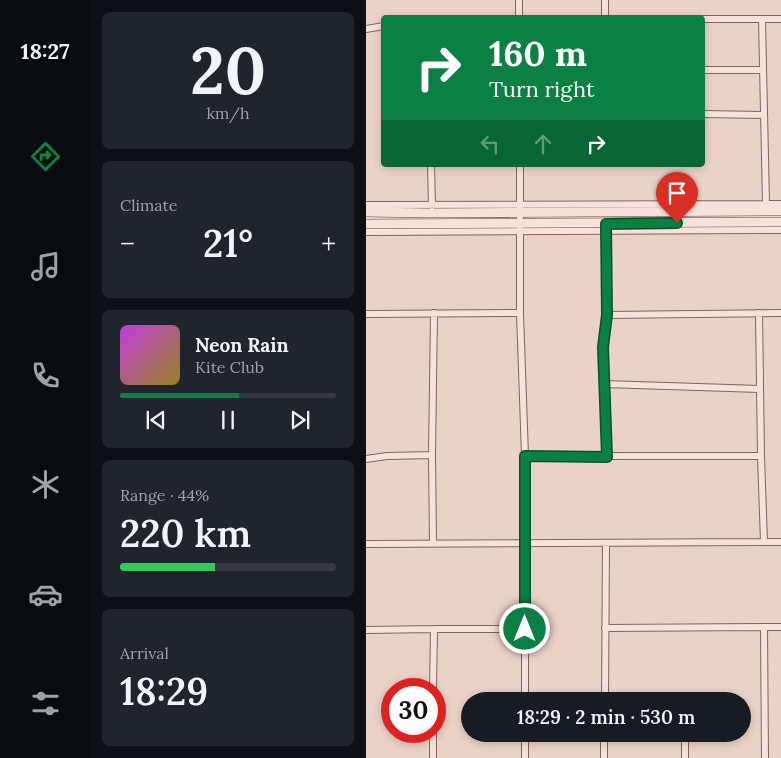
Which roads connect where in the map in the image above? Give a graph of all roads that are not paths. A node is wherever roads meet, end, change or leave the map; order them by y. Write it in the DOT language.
graph roads {
  1 [pos="518,0"];
  2 [pos="605,0"];
  3 [pos="519,15"];
  4 [pos="605,15"];
  5 [pos="705,19"];
  6 [pos="762,19"];
  7 [pos="781,19"];
  8 [pos="381,26"];
  9 [pos="366,29"];
  10 [pos="705,70"];
  11 [pos="763,70"];
  12 [pos="705,114"];
  13 [pos="764,114"];
  14 [pos="432,167"];
  15 [pos="520,167"];
  16 [pos="766,204"];
  17 [pos="781,204"];
  18 [pos="366,205"];
  19 [pos="432,206"];
  20 [pos="521,209"];
  21 [pos="781,211"];
  22 [pos="366,212"];
  23 [pos="781,222"];
  24 [pos="366,224"];
  25 [pos="521,227"];
  26 [pos="606,227"];
  27 [pos="781,230"];
  28 [pos="366,232"];
  29 [pos="434,313"];
  30 [pos="520,313"];
  31 [pos="759,313"];
  32 [pos="781,313"];
  33 [pos="366,314"];
  34 [pos="607,315"];
  35 [pos="604,384"];
  36 [pos="760,389"];
  37 [pos="432,455"];
  38 [pos="525,456"];
  39 [pos="761,456"];
  40 [pos="607,457"];
  41 [pos="366,459"];
  42 [pos="764,542"];
  43 [pos="781,542"];
  44 [pos="433,543"];
  45 [pos="606,543"];
  46 [pos="366,544"];
  47 [pos="525,544"];
  48 [pos="781,627"];
  49 [pos="434,628"];
  50 [pos="605,628"];
  51 [pos="764,628"];
  52 [pos="525,629"];
  53 [pos="366,630"];
  54 [pos="434,678"];
  55 [pos="525,692"];
  56 [pos="605,692"];
  57 [pos="525,742"];
  58 [pos="604,742"];
  59 [pos="685,742"];
  60 [pos="433,743"];
  61 [pos="433,758"];
  62 [pos="525,758"];
  63 [pos="604,758"];
  64 [pos="684,758"];
  65 [pos="765,758"];
  1 -- 3 [label="street"];
  2 -- 4 [label="street"];
  5 -- 6 [label="street"];
  6 -- 7 [label="street"];
  6 -- 11 [label="street"];
  8 -- 9 [label="street"];
  10 -- 11 [label="street"];
  11 -- 13 [label="street"];
  12 -- 13 [label="street"];
  13 -- 16 [label="street"];
  14 -- 19 [label="street"];
  15 -- 20 [label="street"];
  16 -- 17 [label="street"];
  16 -- 20 [label="street"];
  18 -- 19 [label="street"];
  19 -- 20 [label="street"];
  20 -- 21 [label="main road"];
  20 -- 22 [label="main road"];
  20 -- 25 [label="street"];
  23 -- 26 [label="main road"];
  24 -- 25 [label="main road"];
  25 -- 26 [label="main road"];
  25 -- 28 [label="street"];
  25 -- 30 [label="street"];
  26 -- 27 [label="street"];
  26 -- 34 [label="street"];
  29 -- 30 [label="street"];
  29 -- 33 [label="street"];
  29 -- 37 [label="street"];
  30 -- 38 [label="street"];
  31 -- 32 [label="street"];
  31 -- 34 [label="street"];
  31 -- 36 [label="street"];
  34 -- 35 [label="street"];
  35 -- 36 [label="street"];
  35 -- 40 [label="street"];
  36 -- 39 [label="street"];
  37 -- 41 [label="street"];
  37 -- 44 [label="street"];
  38 -- 40 [label="street"];
  38 -- 47 [label="street"];
  39 -- 40 [label="street"];
  39 -- 42 [label="street"];
  42 -- 43 [label="street"];
  42 -- 45 [label="street"];
  44 -- 46 [label="street"];
  44 -- 47 [label="street"];
  45 -- 47 [label="street"];
  45 -- 50 [label="street"];
  47 -- 52 [label="street"];
  48 -- 51 [label="street"];
  49 -- 52 [label="street"];
  49 -- 53 [label="street"];
  49 -- 54 [label="street"];
  50 -- 51 [label="street"];
  50 -- 56 [label="street"];
  51 -- 65 [label="street"];
  52 -- 55 [label="street"];
  57 -- 62 [label="street"];
  58 -- 63 [label="street"];
  59 -- 64 [label="street"];
  60 -- 61 [label="street"];
}
